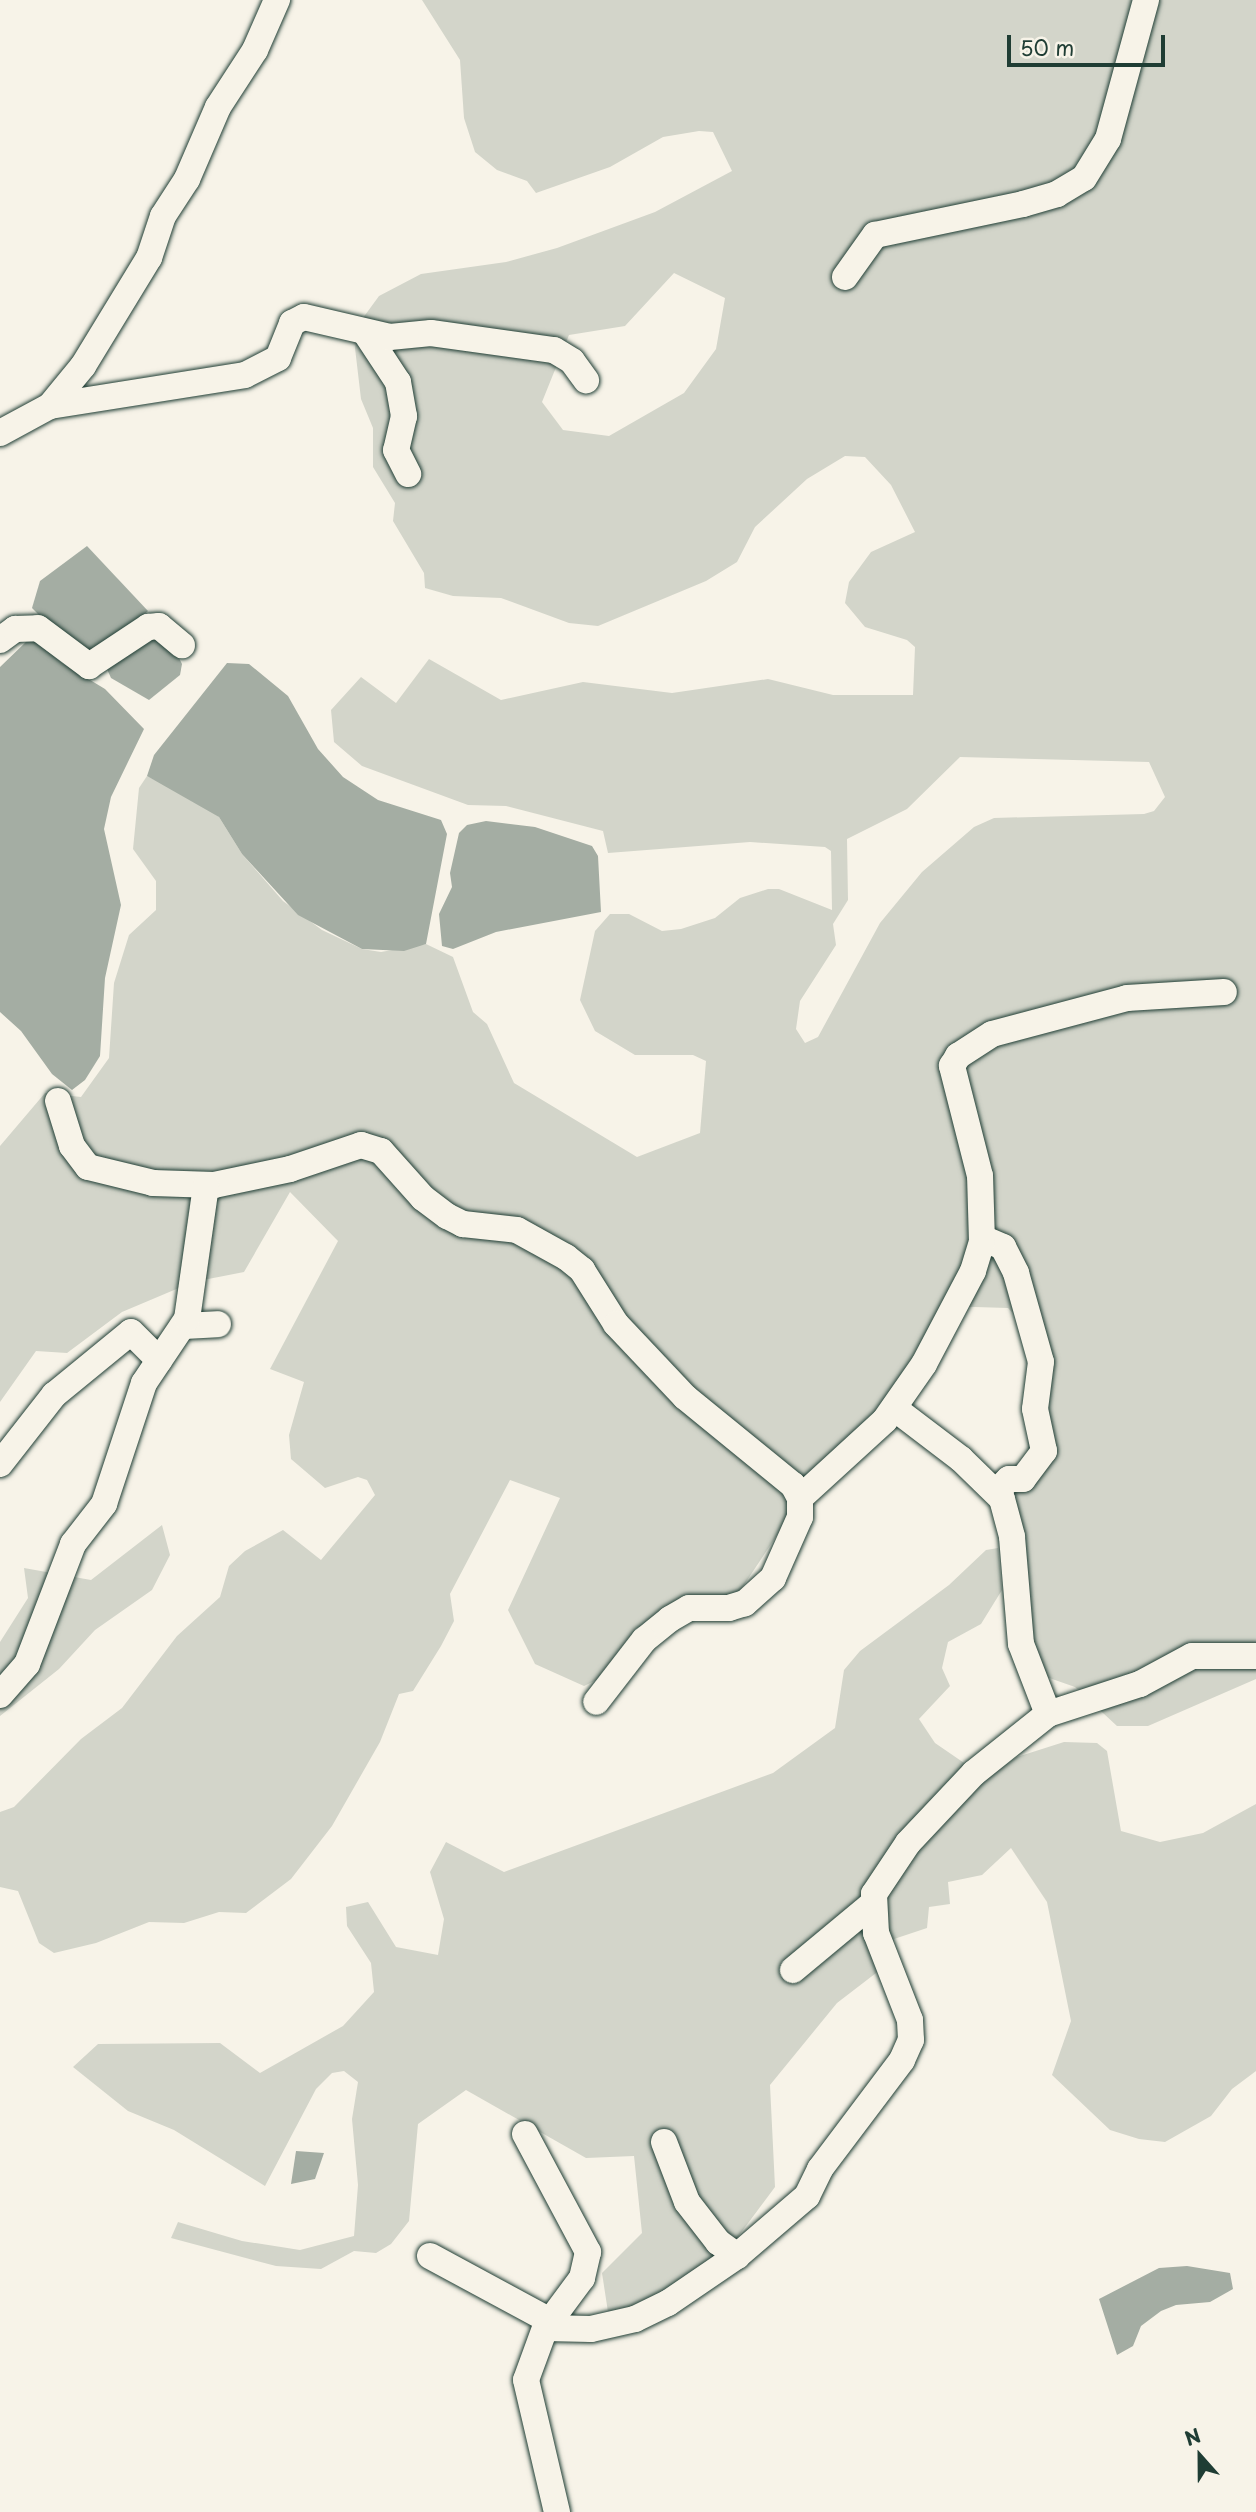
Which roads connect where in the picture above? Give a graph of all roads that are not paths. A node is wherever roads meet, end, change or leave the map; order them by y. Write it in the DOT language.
graph roads {
  1 [pos="276,0"];
  2 [pos="1146,0"];
  3 [pos="845,277"];
  4 [pos="365,332"];
  5 [pos="586,380"];
  6 [pos="50,406"];
  7 [pos="0,433"];
  8 [pos="408,474"];
  9 [pos="1,637"];
  10 [pos="182,645"];
  11 [pos="1224,992"];
  12 [pos="58,1101"];
  13 [pos="206,1185"];
  14 [pos="982,1238"];
  15 [pos="218,1324"];
  16 [pos="183,1326"];
  17 [pos="159,1360"];
  18 [pos="894,1408"];
  19 [pos="0,1464"];
  20 [pos="997,1490"];
  21 [pos="800,1498"];
  22 [pos="1256,1656"];
  23 [pos="0,1696"];
  24 [pos="596,1702"];
  25 [pos="1048,1714"];
  26 [pos="871,1905"];
  27 [pos="793,1970"];
  28 [pos="525,2134"];
  29 [pos="664,2142"];
  30 [pos="430,2256"];
  31 [pos="737,2256"];
  32 [pos="547,2324"];
  33 [pos="557,2512"];
  1 -- 6 [label="street"];
  2 -- 3 [label="street"];
  4 -- 5 [label="street"];
  4 -- 6 [label="street"];
  4 -- 8 [label="street"];
  6 -- 7 [label="street"];
  9 -- 10 [label="street"];
  11 -- 14 [label="street"];
  12 -- 13 [label="street"];
  13 -- 16 [label="street"];
  13 -- 21 [label="street"];
  14 -- 18 [label="street"];
  14 -- 20 [label="street"];
  15 -- 16 [label="street"];
  16 -- 17 [label="street"];
  17 -- 19 [label="street"];
  17 -- 23 [label="street"];
  18 -- 20 [label="street"];
  18 -- 21 [label="street"];
  20 -- 25 [label="street"];
  21 -- 24 [label="street"];
  22 -- 25 [label="street"];
  25 -- 26 [label="street"];
  26 -- 27 [label="street"];
  26 -- 31 [label="street"];
  28 -- 32 [label="street"];
  29 -- 31 [label="street"];
  30 -- 32 [label="street"];
  31 -- 32 [label="street"];
  32 -- 33 [label="street"];
}
